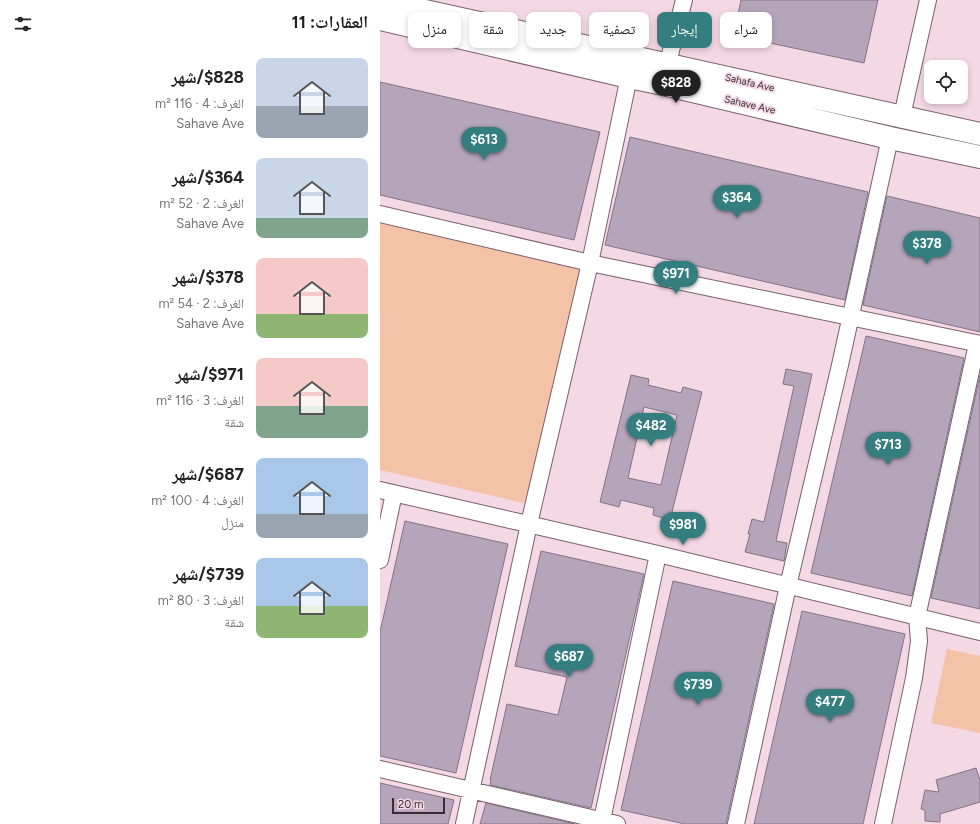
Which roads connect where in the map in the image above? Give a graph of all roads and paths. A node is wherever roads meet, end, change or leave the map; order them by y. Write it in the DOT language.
graph roads {
  1 [pos="684,0"];
  2 [pos="928,0"];
  3 [pos="380,1"];
  4 [pos="426,5"];
  5 [pos="380,19"];
  6 [pos="631,67"];
  7 [pos="666,74"];
  8 [pos="902,116"];
  9 [pos="980,134"];
  10 [pos="890,138"];
  11 [pos="980,158"];
  12 [pos="380,214"];
  13 [pos="590,263"];
  14 [pos="851,317"];
  15 [pos="978,344"];
  16 [pos="387,492"];
  17 [pos="529,524"];
  18 [pos="658,554"];
  19 [pos="380,560"];
  20 [pos="788,586"];
  21 [pos="917,617"];
  22 [pos="980,632"];
  23 [pos="380,769"];
  24 [pos="471,790"];
  25 [pos="610,822"];
  26 [pos="464,824"];
  27 [pos="736,824"];
  28 [pos="883,824"];
  1 -- 7 [label="street"];
  2 -- 8 [label="street"];
  3 -- 4 [label="main road"];
  4 -- 6 [label="main road"];
  5 -- 6 [label="main road, Sahave Ave"];
  6 -- 7 [label="main road, Sahave Ave"];
  6 -- 13 [label="street"];
  7 -- 8 [label="main road, Sahafa Ave"];
  7 -- 10 [label="main road, Sahave Ave"];
  8 -- 9 [label="main road, Sahafa Ave"];
  10 -- 11 [label="main road, Sahave Ave"];
  10 -- 14 [label="street"];
  12 -- 13 [label="street"];
  13 -- 14 [label="street"];
  13 -- 17 [label="street"];
  14 -- 15 [label="street"];
  14 -- 20 [label="street"];
  15 -- 21 [label="street"];
  16 -- 17 [label="street"];
  16 -- 19 [label="street"];
  17 -- 18 [label="street"];
  17 -- 24 [label="street"];
  18 -- 20 [label="street"];
  18 -- 25 [label="street"];
  20 -- 21 [label="street"];
  20 -- 27 [label="street"];
  21 -- 22 [label="street"];
  21 -- 28 [label="street"];
  23 -- 24 [label="street"];
  24 -- 25 [label="street"];
  24 -- 26 [label="street"];
}
